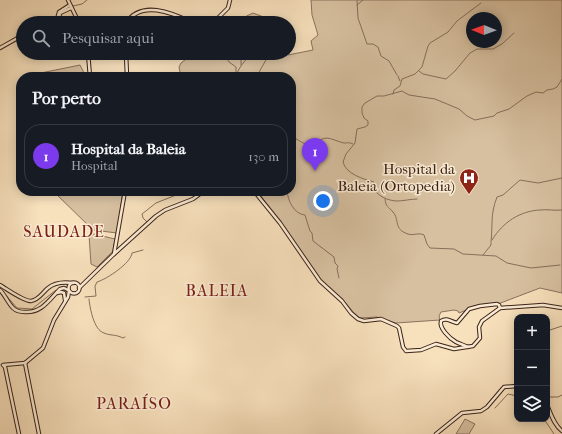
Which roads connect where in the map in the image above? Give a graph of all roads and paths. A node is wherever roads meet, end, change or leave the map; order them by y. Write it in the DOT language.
graph roads {
  1 [pos="68,0"];
  2 [pos="230,0"];
  3 [pos="71,7"];
  4 [pos="161,7"];
  5 [pos="139,8"];
  6 [pos="59,16"];
  7 [pos="76,16"];
  8 [pos="130,16"];
  9 [pos="179,16"];
  10 [pos="220,16"];
  11 [pos="16,40"];
  12 [pos="0,49"];
  13 [pos="89,60"];
  14 [pos="126,60"];
  15 [pos="90,72"];
  16 [pos="127,72"];
  17 [pos="124,196"];
  18 [pos="197,196"];
  19 [pos="258,196"];
  20 [pos="116,248"];
  21 [pos="120,249"];
  22 [pos="114,254"];
  23 [pos="74,283"];
  24 [pos="83,283"];
  25 [pos="0,285"];
  26 [pos="79,288"];
  27 [pos="0,290"];
  28 [pos="69,291"];
  29 [pos="73,294"];
  30 [pos="55,295"];
  31 [pos="68,297"];
  32 [pos="65,301"];
  33 [pos="500,308"];
  34 [pos="562,308"];
  35 [pos="469,347"];
  36 [pos="25,363"];
  37 [pos="7,364"];
  38 [pos="7,375"];
  39 [pos="514,386"];
  40 [pos="550,412"];
  41 [pos="562,431"];
  42 [pos="19,434"];
  43 [pos="39,434"];
  44 [pos="436,434"];
  1 -- 3 [label="street"];
  2 -- 10 [label="street"];
  3 -- 6 [label="street"];
  3 -- 7 [label="street"];
  4 -- 9 [label="street"];
  5 -- 8 [label="street"];
  11 -- 12 [label="street"];
  13 -- 15 [label="street"];
  14 -- 16 [label="street"];
  17 -- 20 [label="street"];
  18 -- 21 [label="street"];
  19 -- 35 [label="street"];
  20 -- 21 [label="street"];
  20 -- 22 [label="street"];
  21 -- 22 [label="street"];
  22 -- 24 [label="street"];
  23 -- 24 [label="street"];
  23 -- 25 [label="street"];
  23 -- 26 [label="street"];
  23 -- 28 [label="street"];
  24 -- 26 [label="street"];
  26 -- 29 [label="street"];
  27 -- 30 [label="street"];
  28 -- 29 [label="street"];
  28 -- 30 [label="street"];
  28 -- 31 [label="street"];
  29 -- 31 [label="street"];
  30 -- 32 [label="street"];
  31 -- 32 [label="street"];
  32 -- 36 [label="street"];
  33 -- 34 [label="street"];
  33 -- 35 [label="street"];
  33 -- 35 [label="street"];
  36 -- 37 [label="street"];
  36 -- 43 [label="street"];
  37 -- 38 [label="street"];
  37 -- 38 [label="street"];
  38 -- 42 [label="street"];
  39 -- 44 [label="street"];
  40 -- 41 [label="street"];
}
